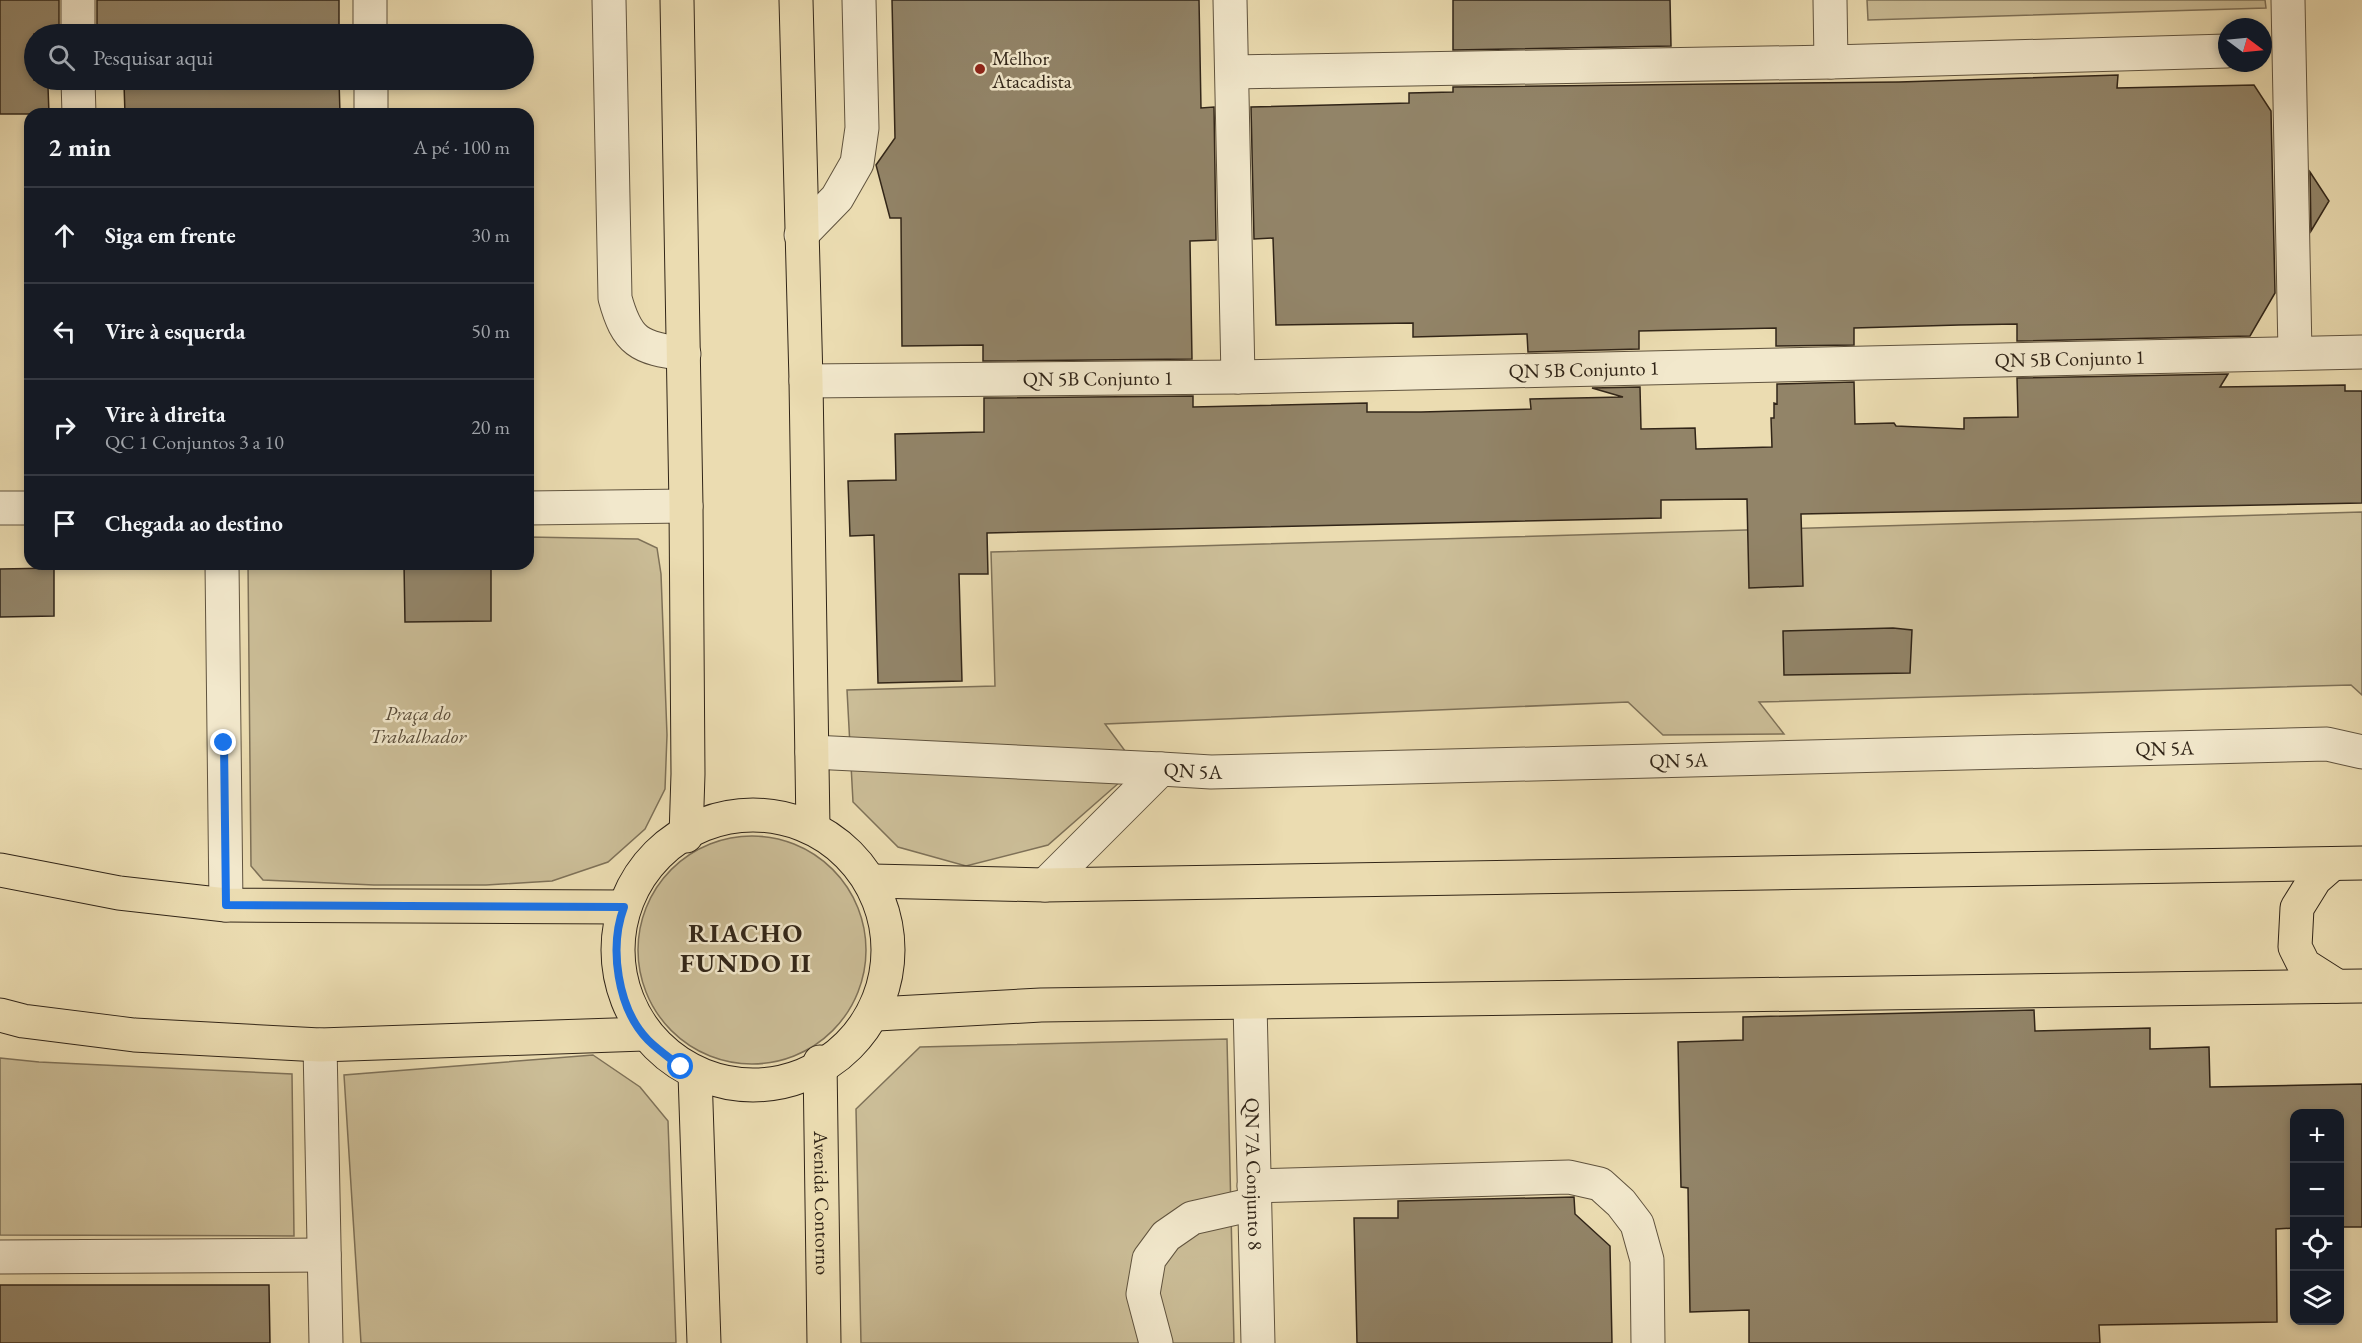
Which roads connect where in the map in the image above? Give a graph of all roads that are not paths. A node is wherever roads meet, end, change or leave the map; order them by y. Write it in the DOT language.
graph roads {
  1 [pos="78,0"];
  2 [pos="370,0"];
  3 [pos="609,0"];
  4 [pos="677,0"];
  5 [pos="795,0"];
  6 [pos="859,0"];
  7 [pos="1230,0"];
  8 [pos="1830,0"];
  9 [pos="2288,0"];
  10 [pos="78,24"];
  11 [pos="370,24"];
  12 [pos="2276,49"];
  13 [pos="2218,51"];
  14 [pos="1831,62"];
  15 [pos="1233,72"];
  16 [pos="78,90"];
  17 [pos="371,90"];
  18 [pos="79,108"];
  19 [pos="371,108"];
  20 [pos="801,235"];
  21 [pos="2362,352"];
  22 [pos="2295,353"];
  23 [pos="684,354"];
  24 [pos="1238,377"];
  25 [pos="806,381"];
  26 [pos="686,506"];
  27 [pos="0,508"];
  28 [pos="24,508"];
  29 [pos="534,508"];
  30 [pos="222,570"];
  31 [pos="812,752"];
  32 [pos="2362,752"];
  33 [pos="1161,769"];
  34 [pos="813,828"];
  35 [pos="686,836"];
  36 [pos="2347,864"];
  37 [pos="0,870"];
  38 [pos="872,881"];
  39 [pos="1045,885"];
  40 [pos="226,905"];
  41 [pos="624,907"];
  42 [pos="2349,986"];
  43 [pos="1251,1004"];
  44 [pos="878,1014"];
  45 [pos="0,1015"];
  46 [pos="644,1034"];
  47 [pos="320,1045"];
  48 [pos="820,1062"];
  49 [pos="695,1074"];
  50 [pos="1254,1195"];
  51 [pos="324,1255"];
  52 [pos="0,1257"];
  53 [pos="326,1343"];
  54 [pos="704,1343"];
  55 [pos="824,1343"];
  56 [pos="1156,1343"];
  57 [pos="1257,1343"];
  58 [pos="1648,1343"];
  1 -- 10 [label="street"];
  2 -- 11 [label="street"];
  3 -- 23 [label="street"];
  4 -- 23 [label="main road"];
  5 -- 20 [label="main road"];
  6 -- 20 [label="street"];
  7 -- 15 [label="street"];
  8 -- 14 [label="street"];
  9 -- 12 [label="street"];
  12 -- 22 [label="street"];
  13 -- 14 [label="street"];
  14 -- 15 [label="street"];
  15 -- 24 [label="street"];
  16 -- 18 [label="street"];
  17 -- 19 [label="street"];
  20 -- 25 [label="main road"];
  21 -- 22 [label="street, QN 5B Conjunto 1"];
  22 -- 24 [label="street, QN 5B Conjunto 1"];
  23 -- 26 [label="main road"];
  24 -- 25 [label="street, QN 5B Conjunto 1"];
  25 -- 31 [label="main road"];
  26 -- 29 [label="street"];
  26 -- 35 [label="main road"];
  27 -- 28 [label="street"];
  30 -- 40 [label="street"];
  31 -- 33 [label="street"];
  31 -- 34 [label="main road"];
  32 -- 33 [label="street, QN 5A"];
  33 -- 39 [label="street, QN 5A"];
  34 -- 35 [label="main road"];
  34 -- 38 [label="main road"];
  35 -- 41 [label="main road"];
  36 -- 39 [label="main road"];
  36 -- 42 [label="main road"];
  37 -- 40 [label="main road"];
  38 -- 39 [label="main road"];
  38 -- 44 [label="main road"];
  40 -- 41 [label="main road"];
  41 -- 46 [label="main road"];
  42 -- 43 [label="main road"];
  43 -- 44 [label="main road"];
  43 -- 50 [label="street, QN 7A Conjunto 8"];
  44 -- 48 [label="main road"];
  45 -- 47 [label="main road"];
  46 -- 47 [label="main road"];
  46 -- 49 [label="main road"];
  47 -- 51 [label="street"];
  48 -- 49 [label="main road"];
  48 -- 55 [label="main road, Avenida Contorno"];
  49 -- 54 [label="main road"];
  50 -- 56 [label="street"];
  50 -- 57 [label="street, QN 7A Conjunto 8"];
  50 -- 58 [label="street"];
  51 -- 52 [label="street"];
  51 -- 53 [label="street"];
}
